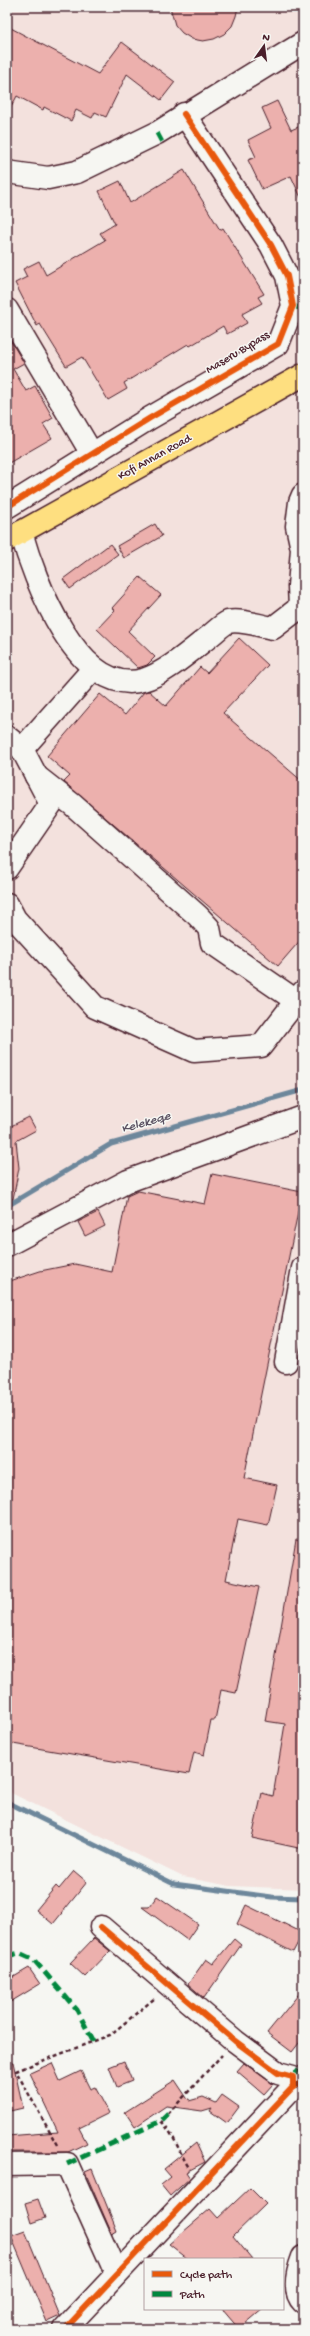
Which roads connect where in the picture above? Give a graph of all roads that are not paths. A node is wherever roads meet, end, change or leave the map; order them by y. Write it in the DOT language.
graph roads {
  1 [pos="303,44"];
  2 [pos="184,114"];
  3 [pos="7,172"];
  4 [pos="7,310"];
  5 [pos="303,374"];
  6 [pos="92,454"];
  7 [pos="303,495"];
  8 [pos="7,507"];
  9 [pos="14,536"];
  10 [pos="301,606"];
  11 [pos="94,668"];
  12 [pos="14,743"];
  13 [pos="36,776"];
  14 [pos="7,868"];
  15 [pos="7,904"];
  16 [pos="299,996"];
  17 [pos="303,1117"];
  18 [pos="7,1245"];
  19 [pos="303,1268"];
  20 [pos="286,1362"];
  21 [pos="101,1927"];
  22 [pos="298,2085"];
  23 [pos="7,2165"];
  24 [pos="303,2257"];
  25 [pos="116,2272"];
  26 [pos="303,2302"];
  27 [pos="65,2329"];
  1 -- 2 [label="street"];
  2 -- 3 [label="street"];
  2 -- 6 [label="street, Maseru Bypass"];
  4 -- 6 [label="street"];
  5 -- 9 [label="main road, Kofi Annan Road"];
  6 -- 8 [label="street, Maseru Bypass"];
  7 -- 10 [label="street"];
  9 -- 11 [label="street"];
  10 -- 11 [label="street"];
  11 -- 12 [label="street"];
  12 -- 13 [label="street"];
  13 -- 14 [label="street"];
  13 -- 16 [label="street"];
  15 -- 16 [label="street"];
  17 -- 18 [label="street"];
  19 -- 20 [label="street"];
  21 -- 22 [label="street"];
  22 -- 25 [label="street"];
  23 -- 25 [label="street"];
  24 -- 26 [label="street"];
  25 -- 27 [label="street"];
}
